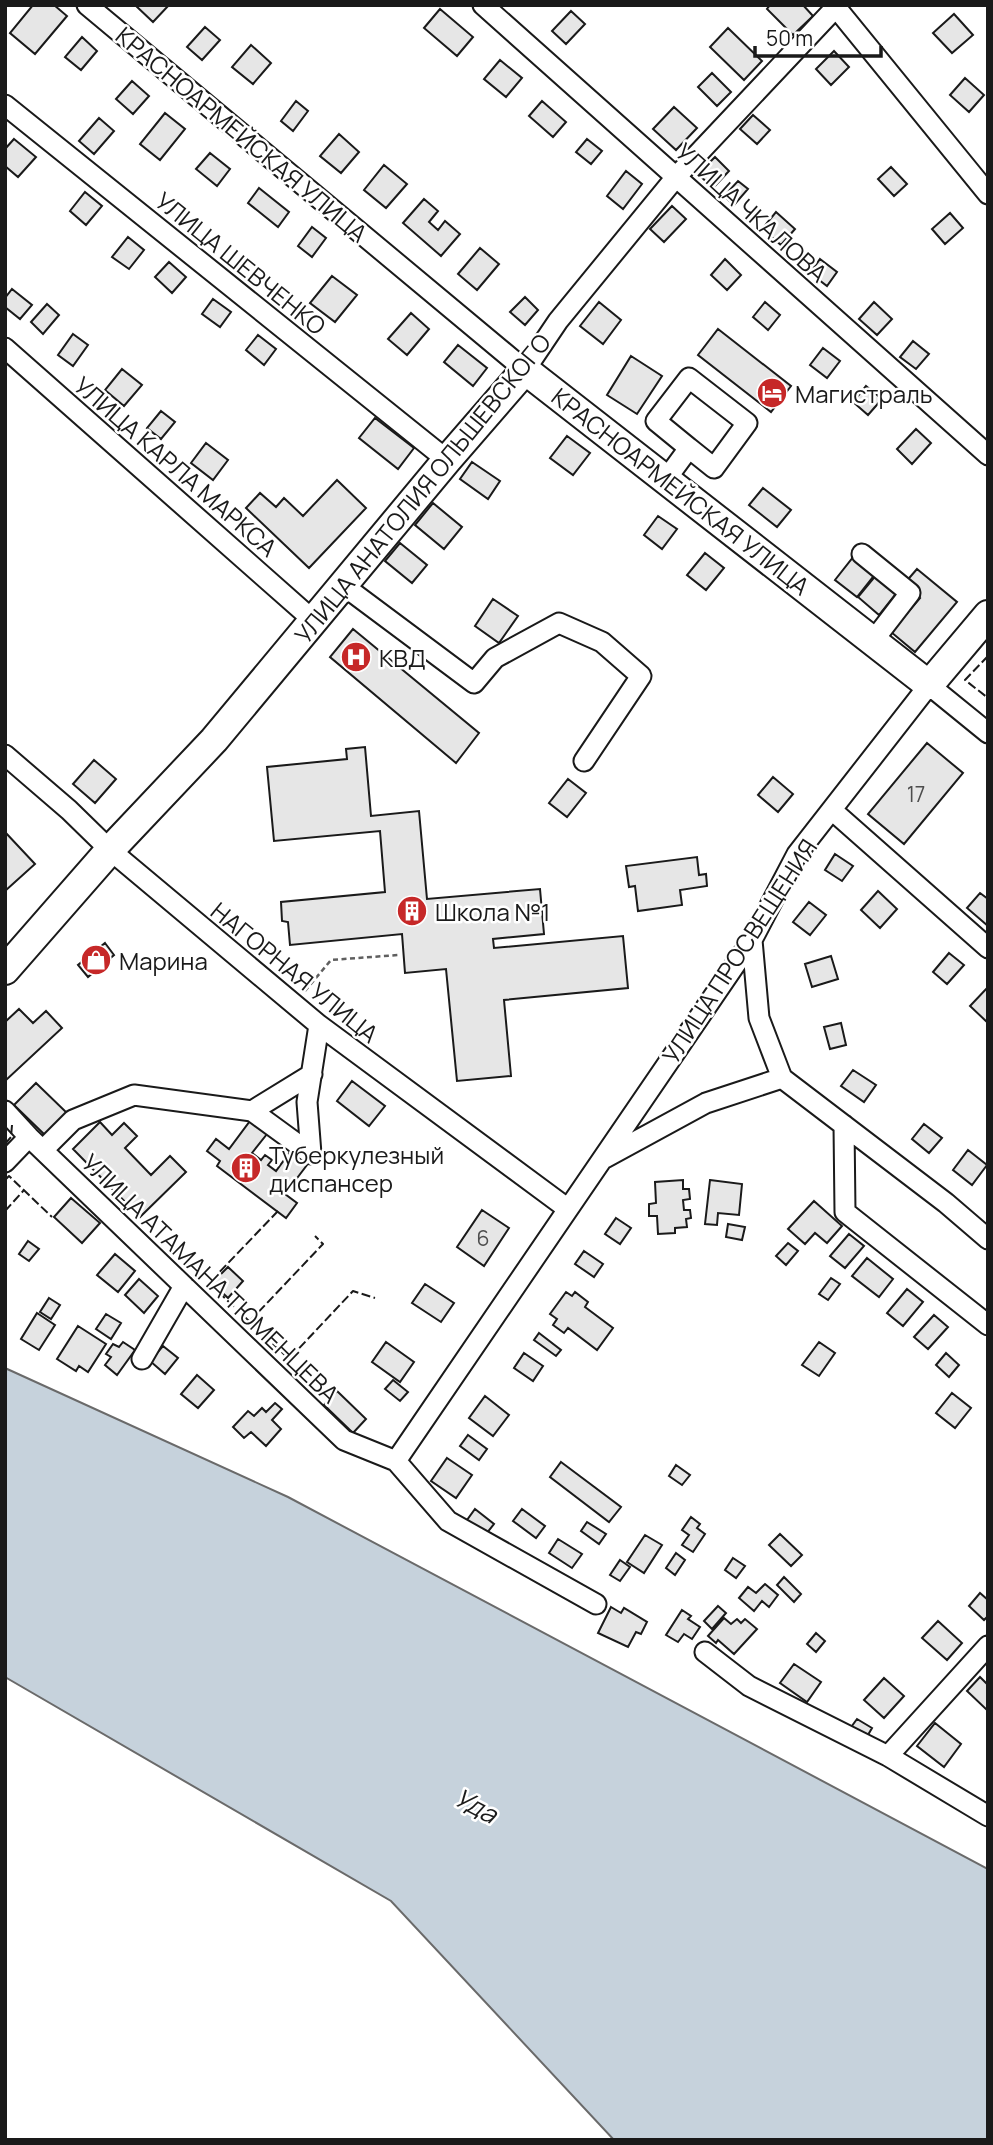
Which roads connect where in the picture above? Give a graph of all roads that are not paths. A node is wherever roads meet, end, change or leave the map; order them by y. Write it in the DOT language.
graph roads {
  1 [pos="87,5"];
  2 [pos="483,5"];
  3 [pos="836,6"];
  4 [pos="5,105"];
  5 [pos="676,177"];
  6 [pos="988,194"];
  7 [pos="5,348"];
  8 [pos="525,370"];
  9 [pos="689,448"];
  10 [pos="988,454"];
  11 [pos="447,460"];
  12 [pos="667,478"];
  13 [pos="862,554"];
  14 [pos="344,586"];
  15 [pos="988,615"];
  16 [pos="314,621"];
  17 [pos="873,641"];
  18 [pos="929,685"];
  19 [pos="988,733"];
  20 [pos="5,755"];
  21 [pos="584,761"];
  22 [pos="833,811"];
  23 [pos="110,850"];
  24 [pos="752,940"];
  25 [pos="988,947"];
  26 [pos="5,970"];
  27 [pos="319,1026"];
  28 [pos="312,1074"];
  29 [pos="782,1078"];
  30 [pos="5,1111"];
  31 [pos="252,1111"];
  32 [pos="844,1125"];
  33 [pos="36,1144"];
  34 [pos="601,1161"];
  35 [pos="5,1162"];
  36 [pos="568,1209"];
  37 [pos="988,1240"];
  38 [pos="184,1286"];
  39 [pos="988,1325"];
  40 [pos="142,1359"];
  41 [pos="396,1461"];
  42 [pos="596,1604"];
  43 [pos="988,1646"];
  44 [pos="705,1652"];
  45 [pos="888,1756"];
  46 [pos="988,1816"];
  1 -- 8 [label="street, КРАСНОАРМЕЙСКАЯ УЛИЦА"];
  2 -- 5 [label="street, УЛИЦА ЧКАЛОВА"];
  3 -- 5 [label="street, УЛИЦА АНАТОЛИЯ ОЛЬШЕВСКОГО"];
  3 -- 6 [label="street"];
  4 -- 11 [label="street, УЛИЦА ШЕВЧЕНКО"];
  5 -- 8 [label="street, УЛИЦА АНАТОЛИЯ ОЛЬШЕВСКОГО"];
  5 -- 10 [label="street, УЛИЦА ЧКАЛОВА"];
  7 -- 16 [label="street, УЛИЦА КАРЛА МАРКСА"];
  8 -- 11 [label="highway, УЛИЦА АНАТОЛИЯ ОЛЬШЕВСКОГО"];
  8 -- 12 [label="highway, КРАСНОАРМЕЙСКАЯ УЛИЦА"];
  9 -- 9 [label="street"];
  9 -- 12 [label="street"];
  11 -- 14 [label="highway, УЛИЦА АНАТОЛИЯ ОЛЬШЕВСКОГО"];
  12 -- 17 [label="highway, КРАСНОАРМЕЙСКАЯ УЛИЦА"];
  13 -- 17 [label="street"];
  14 -- 16 [label="highway, УЛИЦА АНАТОЛИЯ ОЛЬШЕВСКОГО"];
  14 -- 21 [label="street"];
  15 -- 18 [label="highway, УЛИЦА ПРОСВЕЩЕНИЯ"];
  16 -- 23 [label="highway, УЛИЦА АНАТОЛИЯ ОЛЬШЕВСКОГО"];
  17 -- 18 [label="highway, КРАСНОАРМЕЙСКАЯ УЛИЦА"];
  18 -- 19 [label="street, КРАСНОАРМЕЙСКАЯ УЛИЦА"];
  18 -- 22 [label="street, УЛИЦА ПРОСВЕЩЕНИЯ"];
  20 -- 23 [label="street, НАГОРНАЯ УЛИЦА"];
  22 -- 24 [label="street, УЛИЦА ПРОСВЕЩЕНИЯ"];
  22 -- 25 [label="street"];
  23 -- 26 [label="highway, УЛИЦА АНАТОЛИЯ ОЛЬШЕВСКОГО"];
  23 -- 27 [label="street, НАГОРНАЯ УЛИЦА"];
  24 -- 29 [label="street"];
  24 -- 34 [label="street, УЛИЦА ПРОСВЕЩЕНИЯ"];
  27 -- 28 [label="street"];
  27 -- 36 [label="street, НАГОРНАЯ УЛИЦА"];
  28 -- 31 [label="street"];
  28 -- 31 [label="street"];
  29 -- 32 [label="street"];
  29 -- 34 [label="street, УЛИЦА ПРОСВЕЩЕНИЯ"];
  30 -- 33 [label="street, УЛИЦА АТАМАНА ТЮМЕНЦЕВА"];
  31 -- 33 [label="street"];
  32 -- 37 [label="street"];
  32 -- 39 [label="street"];
  33 -- 35 [label="street"];
  33 -- 38 [label="street, УЛИЦА АТАМАНА ТЮМЕНЦЕВА"];
  34 -- 36 [label="street, УЛИЦА ПРОСВЕЩЕНИЯ"];
  36 -- 41 [label="street, УЛИЦА ПРОСВЕЩЕНИЯ"];
  38 -- 40 [label="street"];
  38 -- 41 [label="street, УЛИЦА АТАМАНА ТЮМЕНЦЕВА"];
  41 -- 42 [label="street"];
  43 -- 45 [label="street"];
  44 -- 45 [label="street"];
  45 -- 46 [label="street"];
}
